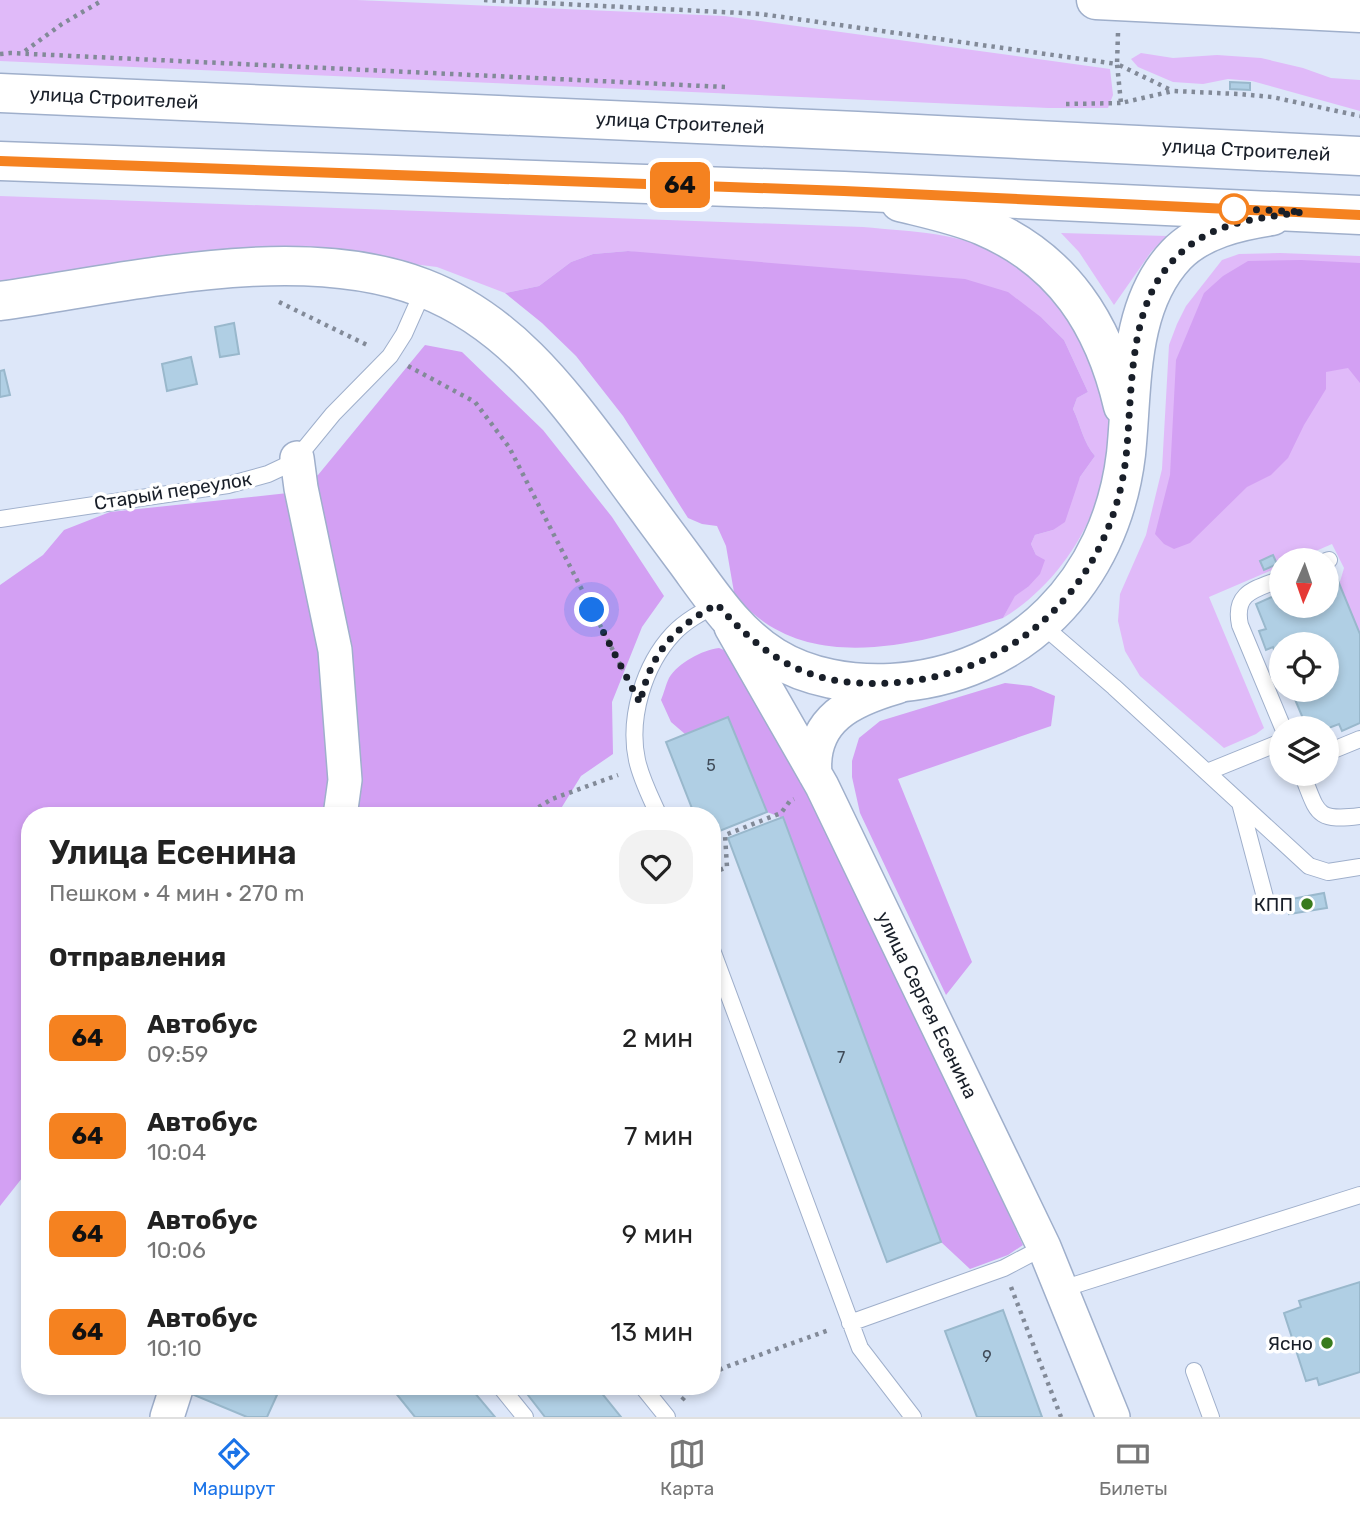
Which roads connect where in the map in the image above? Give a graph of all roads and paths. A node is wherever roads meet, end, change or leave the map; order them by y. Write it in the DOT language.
graph roads {
  1 [pos="103,0"];
  2 [pos="484,0"];
  3 [pos="1108,1"];
  4 [pos="1360,13"];
  5 [pos="10,53"];
  6 [pos="0,54"];
  7 [pos="1117,64"];
  8 [pos="733,88"];
  9 [pos="1173,91"];
  10 [pos="0,93"];
  11 [pos="1053,103"];
  12 [pos="1121,103"];
  13 [pos="1360,116"];
  14 [pos="1360,156"];
  15 [pos="0,161"];
  16 [pos="844,191"];
  17 [pos="1303,212"];
  18 [pos="1360,215"];
  19 [pos="424,289"];
  20 [pos="271,298"];
  21 [pos="0,301"];
  22 [pos="390,356"];
  23 [pos="1128,428"];
  24 [pos="297,458"];
  25 [pos="0,519"];
  26 [pos="1269,584"];
  27 [pos="717,604"];
  28 [pos="1041,624"];
  29 [pos="926,679"];
  30 [pos="640,703"];
  31 [pos="1278,716"];
  32 [pos="1360,739"];
  33 [pos="1269,747"];
  34 [pos="1339,748"];
  35 [pos="1207,772"];
  36 [pos="622,774"];
  37 [pos="815,774"];
  38 [pos="1308,786"];
  39 [pos="790,801"];
  40 [pos="1240,803"];
  41 [pos="341,807"];
  42 [pos="540,807"];
  43 [pos="655,807"];
  44 [pos="1360,816"];
  45 [pos="1360,867"];
  46 [pos="721,869"];
  47 [pos="1266,901"];
  48 [pos="721,974"];
  49 [pos="1360,1195"];
  50 [pos="1044,1247"];
  51 [pos="1004,1268"];
  52 [pos="1062,1289"];
  53 [pos="850,1323"];
  54 [pos="721,1369"];
  55 [pos="1194,1371"];
  56 [pos="174,1395"];
  57 [pos="507,1395"];
  58 [pos="649,1395"];
  59 [pos="167,1417"];
  60 [pos="524,1417"];
  61 [pos="667,1417"];
  62 [pos="913,1417"];
  63 [pos="1061,1417"];
  64 [pos="1113,1417"];
  65 [pos="1212,1417"];
  1 -- 5 [label="path"];
  2 -- 7 [label="path"];
  3 -- 4 [label="main road"];
  3 -- 7 [label="path"];
  5 -- 6 [label="path"];
  5 -- 8 [label="path"];
  7 -- 9 [label="path"];
  7 -- 12 [label="path"];
  9 -- 12 [label="path"];
  9 -- 13 [label="path"];
  10 -- 14 [label="main road, улица Строителей"];
  11 -- 12 [label="path"];
  15 -- 16 [label="main road"];
  16 -- 17 [label="main road"];
  16 -- 23 [label="main road"];
  17 -- 18 [label="main road"];
  17 -- 23 [label="main road"];
  19 -- 21 [label="main road"];
  19 -- 22 [label="lane, Старый переулок"];
  19 -- 27 [label="main road"];
  20 -- 22 [label="path"];
  22 -- 24 [label="lane, Старый переулок"];
  22 -- 30 [label="path"];
  23 -- 28 [label="main road"];
  24 -- 25 [label="lane, Старый переулок"];
  24 -- 41 [label="street"];
  26 -- 31 [label="lane"];
  27 -- 29 [label="main road"];
  27 -- 30 [label="lane"];
  27 -- 37 [label="street, улица Сергея Есенина"];
  28 -- 29 [label="main road"];
  28 -- 35 [label="lane"];
  29 -- 37 [label="street"];
  30 -- 43 [label="lane"];
  32 -- 34 [label="lane"];
  33 -- 35 [label="lane"];
  35 -- 40 [label="lane"];
  36 -- 42 [label="path"];
  37 -- 50 [label="street, улица Сергея Есенина"];
  38 -- 44 [label="lane"];
  39 -- 46 [label="path"];
  40 -- 45 [label="lane"];
  40 -- 47 [label="lane"];
  48 -- 53 [label="lane"];
  49 -- 52 [label="lane"];
  50 -- 51 [label="lane"];
  50 -- 52 [label="street, улица Сергея Есенина"];
  51 -- 53 [label="lane"];
  51 -- 63 [label="path"];
  52 -- 64 [label="street, улица Сергея Есенина"];
  53 -- 54 [label="path"];
  53 -- 62 [label="lane"];
  55 -- 65 [label="lane"];
  56 -- 59 [label="street"];
  57 -- 60 [label="lane"];
  58 -- 61 [label="lane"];
}
